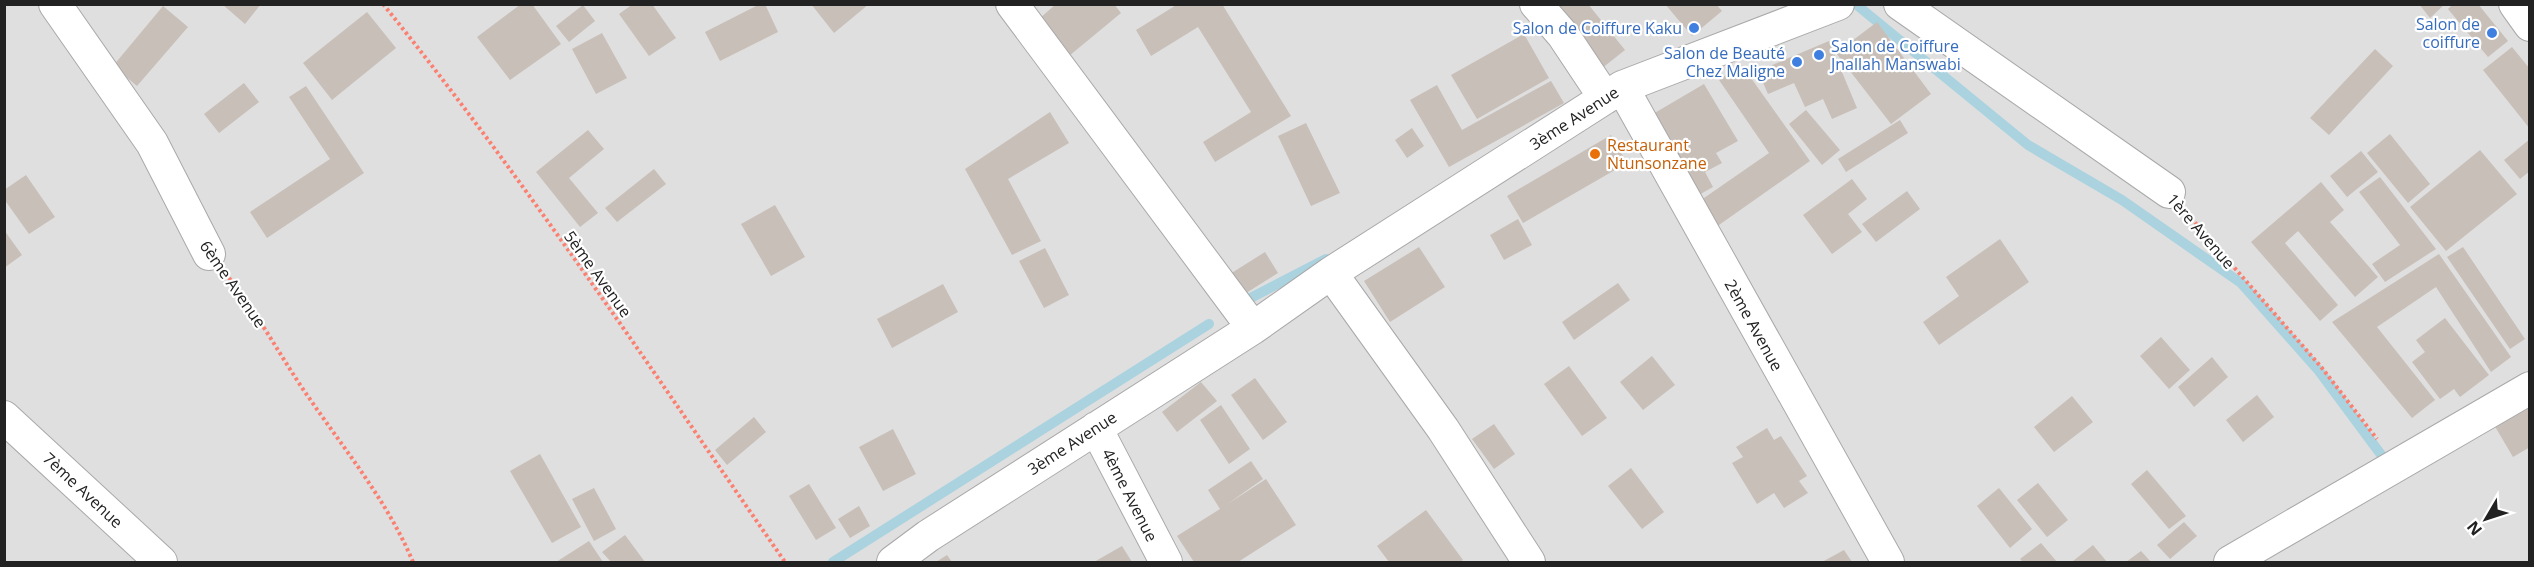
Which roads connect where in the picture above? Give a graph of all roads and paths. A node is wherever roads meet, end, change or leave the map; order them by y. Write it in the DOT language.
graph roads {
  1 [pos="55,4"];
  2 [pos="383,4"];
  3 [pos="1012,4"];
  4 [pos="1536,4"];
  5 [pos="1838,4"];
  6 [pos="1900,4"];
  7 [pos="2515,4"];
  8 [pos="2529,26"];
  9 [pos="1613,92"];
  10 [pos="2169,192"];
  11 [pos="210,254"];
  12 [pos="1331,273"];
  13 [pos="1253,328"];
  14 [pos="2529,388"];
  15 [pos="4,417"];
  16 [pos="1096,428"];
  17 [pos="2397,465"];
  18 [pos="161,562"];
  19 [pos="413,562"];
  20 [pos="785,562"];
  21 [pos="893,562"];
  22 [pos="1166,562"];
  23 [pos="1529,562"];
  24 [pos="1888,562"];
  25 [pos="2230,562"];
  1 -- 11 [label="street, 6ème Avenue"];
  2 -- 20 [label="path, 5ème Avenue"];
  3 -- 13 [label="street"];
  4 -- 9 [label="street, 2ème Avenue"];
  5 -- 9 [label="street, 3ème Avenue"];
  6 -- 10 [label="street, 1ère Avenue"];
  7 -- 8 [label="street"];
  9 -- 12 [label="street, 3ème Avenue"];
  9 -- 24 [label="street, 2ème Avenue"];
  10 -- 17 [label="path, 1ère Avenue"];
  11 -- 19 [label="path, 6ème Avenue"];
  12 -- 13 [label="street, 3ème Avenue"];
  12 -- 23 [label="street"];
  13 -- 16 [label="street, 3ème Avenue"];
  14 -- 17 [label="street"];
  15 -- 18 [label="street, 7ème Avenue"];
  16 -- 21 [label="street, 3ème Avenue"];
  16 -- 22 [label="street, 4ème Avenue"];
  17 -- 25 [label="street"];
}
